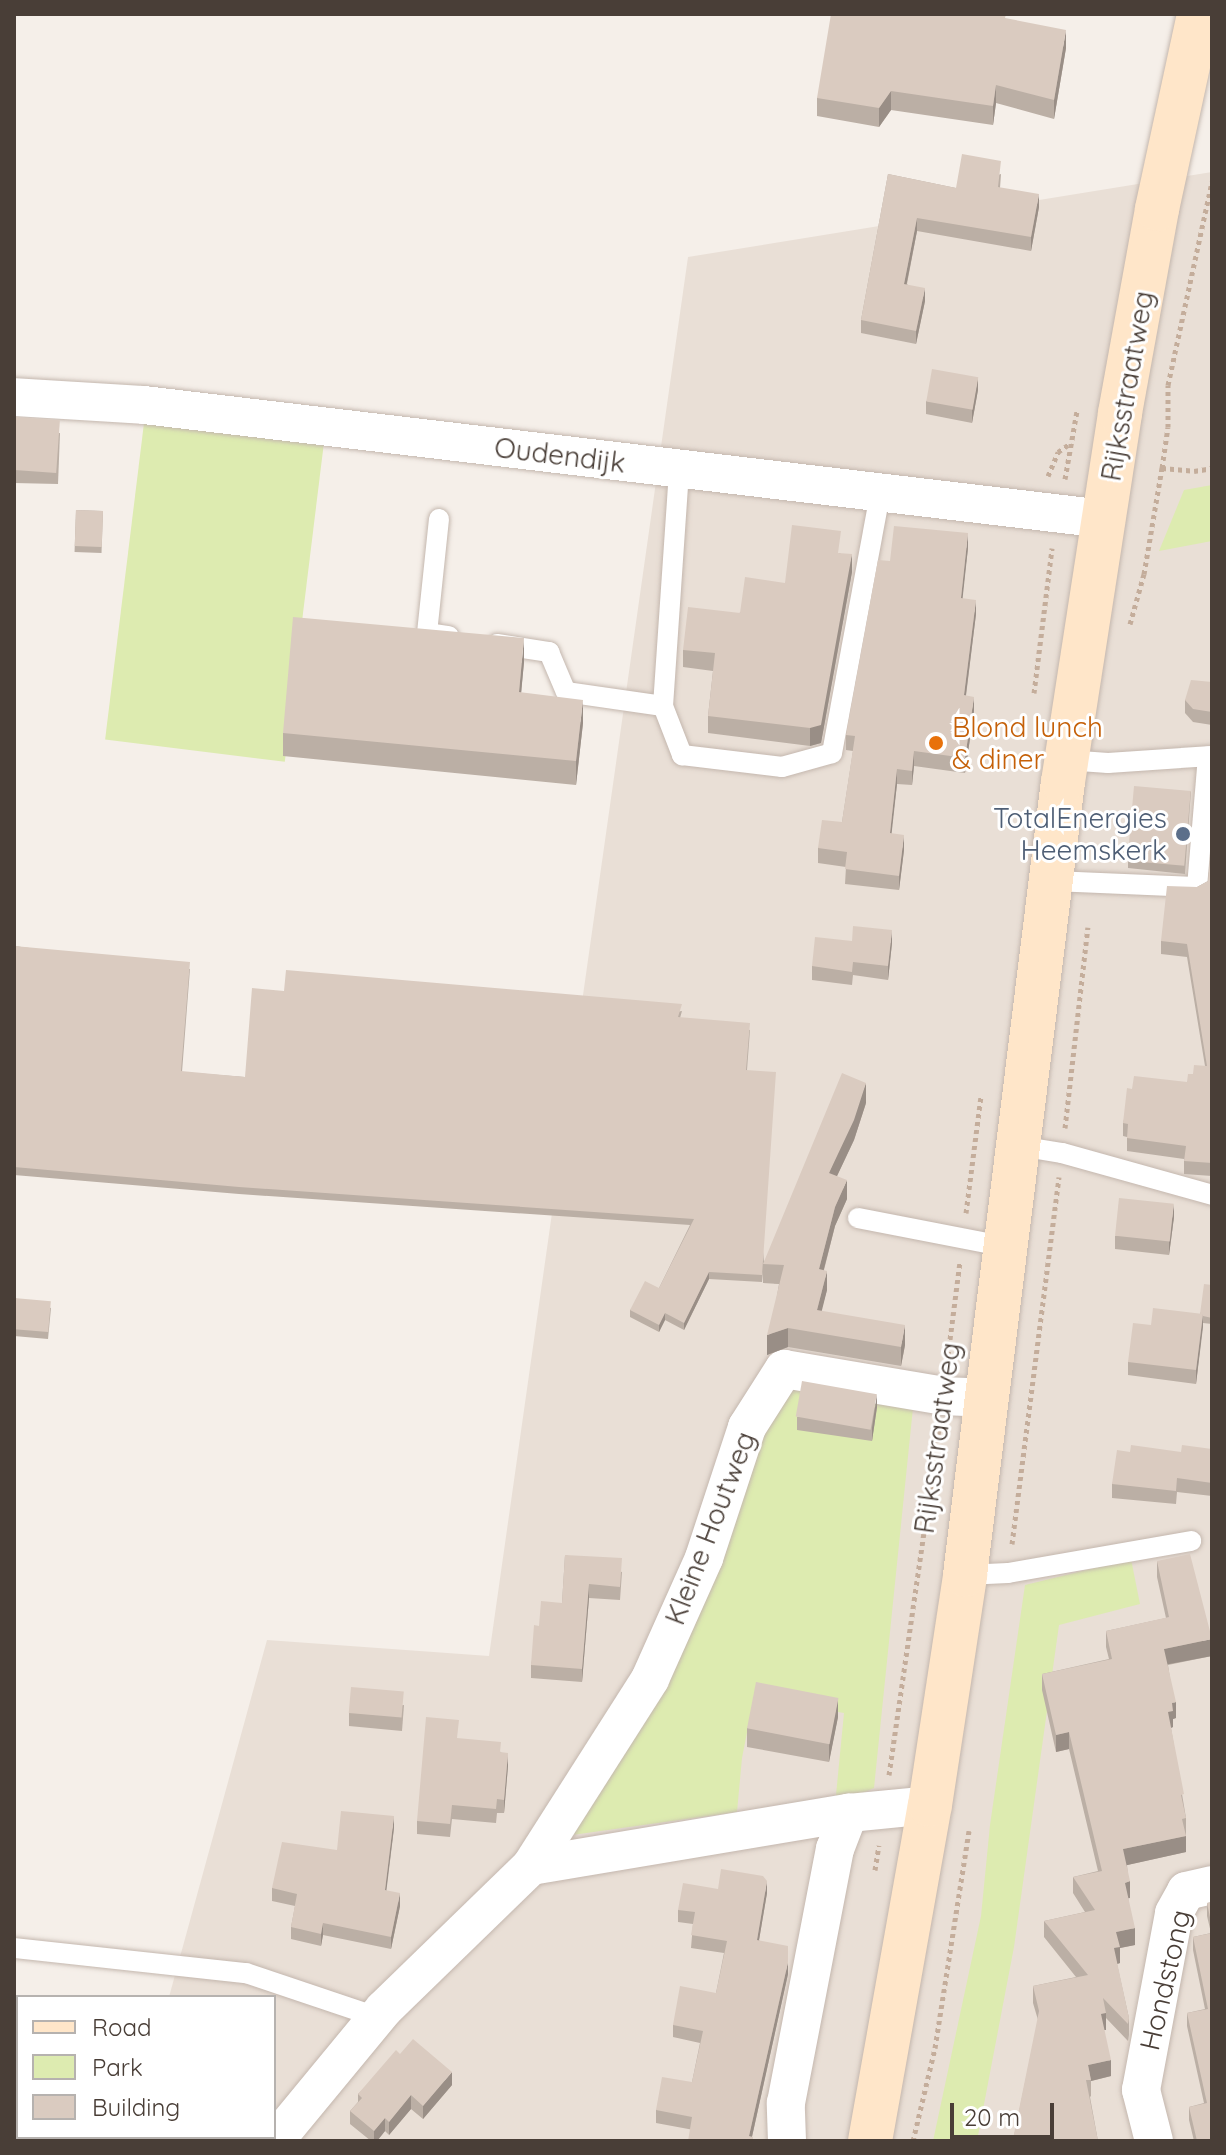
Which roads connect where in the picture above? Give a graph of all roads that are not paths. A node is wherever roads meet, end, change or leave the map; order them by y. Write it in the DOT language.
graph roads {
  1 [pos="1199,14"];
  2 [pos="14,397"];
  3 [pos="679,469"];
  4 [pos="880,493"];
  5 [pos="439,519"];
  6 [pos="1105,519"];
  7 [pos="663,706"];
  8 [pos="1210,756"];
  9 [pos="1066,760"];
  10 [pos="1051,881"];
  11 [pos="1019,1146"];
  12 [pos="1212,1195"];
  13 [pos="858,1218"];
  14 [pos="1007,1247"];
  15 [pos="989,1398"];
  16 [pos="1191,1541"];
  17 [pos="965,1575"];
  18 [pos="930,1805"];
  19 [pos="867,1811"];
  20 [pos="531,1866"];
  21 [pos="1212,1885"];
  22 [pos="14,1948"];
  23 [pos="377,2017"];
  24 [pos="275,2141"];
  25 [pos="787,2141"];
  26 [pos="870,2141"];
  27 [pos="1154,2141"];
  1 -- 6 [label="main road, Rijksstraatweg"];
  2 -- 3 [label="street, Oudendijk"];
  3 -- 4 [label="street, Oudendijk"];
  3 -- 7 [label="lane"];
  4 -- 6 [label="street, Oudendijk"];
  4 -- 7 [label="lane"];
  5 -- 7 [label="lane"];
  6 -- 9 [label="main road, Rijksstraatweg"];
  8 -- 9 [label="lane"];
  8 -- 10 [label="lane"];
  9 -- 10 [label="main road, Rijksstraatweg"];
  10 -- 11 [label="main road, Rijksstraatweg"];
  11 -- 12 [label="lane"];
  11 -- 14 [label="main road, Rijksstraatweg"];
  13 -- 14 [label="lane"];
  14 -- 15 [label="main road, Rijksstraatweg"];
  15 -- 17 [label="main road, Rijksstraatweg"];
  15 -- 20 [label="street, Kleine Houtweg"];
  16 -- 17 [label="lane"];
  17 -- 18 [label="main road, Rijksstraatweg"];
  18 -- 19 [label="street"];
  18 -- 26 [label="main road, Rijksstraatweg"];
  19 -- 20 [label="street"];
  19 -- 25 [label="street"];
  20 -- 23 [label="street, Kleine Houtweg"];
  21 -- 27 [label="street, Hondstong"];
  22 -- 23 [label="lane"];
  23 -- 24 [label="street, Kleine Houtweg"];
}
